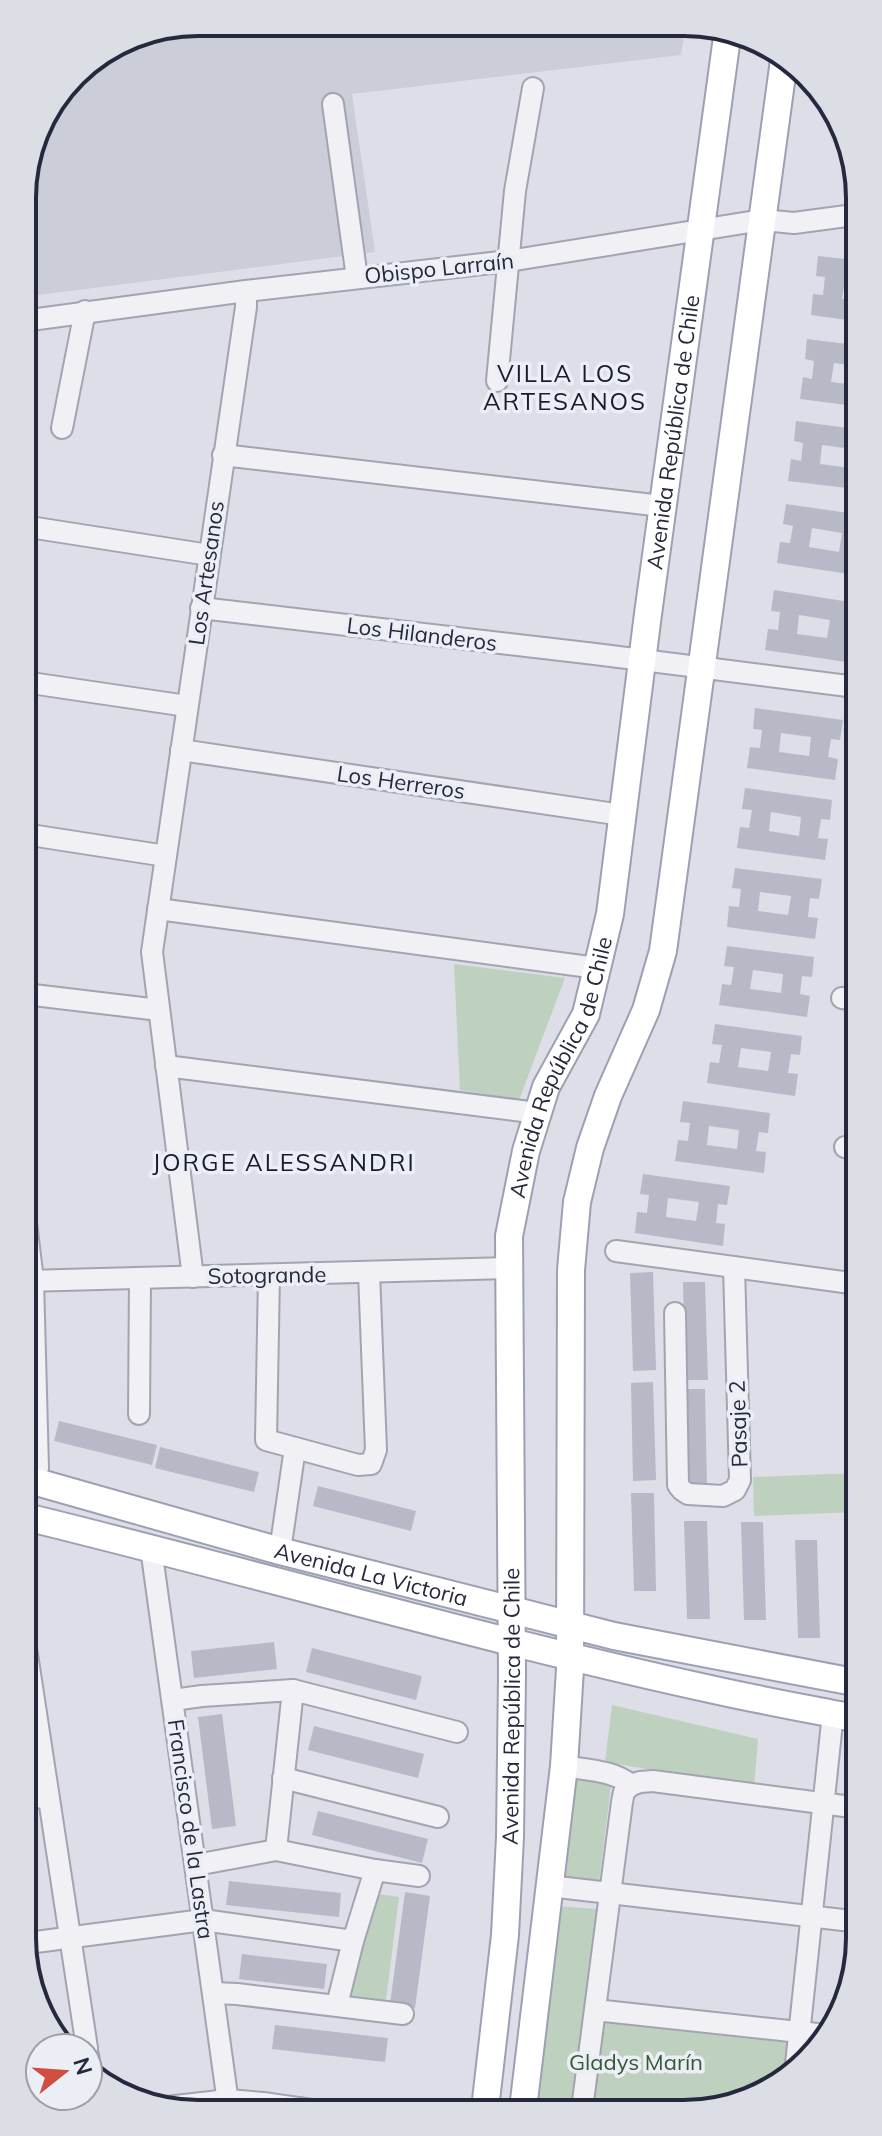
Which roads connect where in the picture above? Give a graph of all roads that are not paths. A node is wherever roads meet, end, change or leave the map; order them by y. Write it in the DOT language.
graph roads {
  1 [pos="726,42"];
  2 [pos="783,70"];
  3 [pos="533,88"];
  4 [pos="333,104"];
  5 [pos="846,216"];
  6 [pos="762,220"];
  7 [pos="700,229"];
  8 [pos="509,261"];
  9 [pos="357,278"];
  10 [pos="246,291"];
  11 [pos="85,311"];
  12 [pos="36,319"];
  13 [pos="497,381"];
  14 [pos="62,428"];
  15 [pos="223,455"];
  16 [pos="662,506"];
  17 [pos="36,528"];
  18 [pos="209,555"];
  19 [pos="201,608"];
  20 [pos="642,659"];
  21 [pos="702,667"];
  22 [pos="36,684"];
  23 [pos="846,686"];
  24 [pos="187,706"];
  25 [pos="181,750"];
  26 [pos="622,815"];
  27 [pos="36,836"];
  28 [pos="166,856"];
  29 [pos="158,909"];
  30 [pos="597,968"];
  31 [pos="36,995"];
  32 [pos="159,1010"];
  33 [pos="166,1066"];
  34 [pos="538,1113"];
  35 [pos="616,1251"];
  36 [pos="734,1267"];
  37 [pos="509,1268"];
  38 [pos="369,1273"];
  39 [pos="269,1275"];
  40 [pos="193,1277"];
  41 [pos="140,1278"];
  42 [pos="36,1280"];
  43 [pos="846,1282"];
  44 [pos="675,1313"];
  45 [pos="139,1414"];
  46 [pos="36,1421"];
  47 [pos="295,1448"];
  48 [pos="36,1471"];
  49 [pos="36,1481"];
  50 [pos="36,1519"];
  51 [pos="151,1548"];
  52 [pos="280,1551"];
  53 [pos="511,1608"];
  54 [pos="569,1624"];
  55 [pos="511,1640"];
  56 [pos="570,1655"];
  57 [pos="846,1681"];
  58 [pos="293,1690"];
  59 [pos="173,1700"];
  60 [pos="846,1716"];
  61 [pos="36,1717"];
  62 [pos="457,1732"];
  63 [pos="564,1766"];
  64 [pos="283,1778"];
  65 [pos="631,1785"];
  66 [pos="48,1796"];
  67 [pos="36,1798"];
  68 [pos="823,1804"];
  69 [pos="846,1807"];
  70 [pos="438,1817"];
  71 [pos="276,1850"];
  72 [pos="196,1865"];
  73 [pos="375,1870"];
  74 [pos="419,1876"];
  75 [pos="549,1886"];
  76 [pos="611,1893"];
  77 [pos="812,1917"];
  78 [pos="203,1920"];
  79 [pos="846,1921"];
  80 [pos="70,1938"];
  81 [pos="353,1941"];
  82 [pos="36,1942"];
  83 [pos="213,1993"];
  84 [pos="337,2005"];
  85 [pos="595,2010"];
  86 [pos="403,2014"];
  87 [pos="85,2032"];
  88 [pos="799,2032"];
  89 [pos="815,2034"];
  90 [pos="797,2054"];
  91 [pos="228,2100"];
  92 [pos="486,2100"];
  93 [pos="524,2100"];
  94 [pos="583,2100"];
  1 -- 7 [label="main road, Avenida República de Chile"];
  2 -- 6 [label="main road, Avenida República de Chile"];
  3 -- 8 [label="street"];
  4 -- 9 [label="street"];
  5 -- 6 [label="street, Obispo Larraín"];
  6 -- 7 [label="street, Obispo Larraín"];
  6 -- 21 [label="main road, Avenida República de Chile"];
  7 -- 8 [label="street, Obispo Larraín"];
  7 -- 16 [label="main road, Avenida República de Chile"];
  8 -- 9 [label="street, Obispo Larraín"];
  8 -- 13 [label="street"];
  9 -- 10 [label="street, Obispo Larraín"];
  10 -- 11 [label="street, Obispo Larraín"];
  10 -- 15 [label="street, Los Artesanos"];
  11 -- 12 [label="street, Obispo Larraín"];
  11 -- 14 [label="street"];
  15 -- 16 [label="street"];
  15 -- 18 [label="street, Los Artesanos"];
  16 -- 20 [label="main road, Avenida República de Chile"];
  17 -- 18 [label="street"];
  18 -- 19 [label="street, Los Artesanos"];
  19 -- 20 [label="street, Los Hilanderos"];
  19 -- 24 [label="street, Los Artesanos"];
  20 -- 21 [label="street, Los Hilanderos"];
  20 -- 26 [label="main road, Avenida República de Chile"];
  21 -- 23 [label="street, Los Hilanderos"];
  21 -- 54 [label="main road, Avenida República de Chile"];
  22 -- 24 [label="street"];
  24 -- 25 [label="street, Los Artesanos"];
  25 -- 26 [label="street, Los Herreros"];
  25 -- 28 [label="street, Los Artesanos"];
  26 -- 30 [label="main road, Avenida República de Chile"];
  27 -- 28 [label="street"];
  28 -- 29 [label="street, Los Artesanos"];
  29 -- 30 [label="street"];
  29 -- 32 [label="street, Los Artesanos"];
  30 -- 34 [label="main road, Avenida República de Chile"];
  31 -- 32 [label="street"];
  32 -- 33 [label="street, Los Artesanos"];
  33 -- 34 [label="street"];
  33 -- 40 [label="street, Los Artesanos"];
  34 -- 37 [label="main road, Avenida República de Chile"];
  35 -- 36 [label="street"];
  36 -- 43 [label="street"];
  36 -- 44 [label="street, Pasaje 2"];
  37 -- 38 [label="street, Sotogrande"];
  37 -- 53 [label="main road, Avenida República de Chile"];
  38 -- 39 [label="street, Sotogrande"];
  38 -- 47 [label="street"];
  39 -- 40 [label="street, Sotogrande"];
  39 -- 47 [label="street"];
  40 -- 41 [label="street, Sotogrande"];
  41 -- 42 [label="street, Sotogrande"];
  41 -- 45 [label="street"];
  46 -- 48 [label="street"];
  47 -- 52 [label="street"];
  49 -- 52 [label="main road, Avenida La Victoria"];
  50 -- 51 [label="main road, Avenida La Victoria"];
  51 -- 55 [label="main road, Avenida La Victoria"];
  51 -- 59 [label="street, Francisco de la Lastra"];
  52 -- 53 [label="main road, Avenida La Victoria"];
  53 -- 54 [label="main road, Avenida La Victoria"];
  53 -- 55 [label="main road, Avenida República de Chile"];
  54 -- 56 [label="main road, Avenida República de Chile"];
  54 -- 57 [label="main road, Avenida La Victoria"];
  55 -- 56 [label="main road, Avenida La Victoria"];
  55 -- 92 [label="main road, Avenida República de Chile"];
  56 -- 60 [label="main road, Avenida La Victoria"];
  56 -- 63 [label="main road, Avenida República de Chile"];
  58 -- 59 [label="street"];
  58 -- 62 [label="street"];
  58 -- 64 [label="street"];
  59 -- 72 [label="street, Francisco de la Lastra"];
  60 -- 68 [label="street"];
  61 -- 66 [label="street"];
  63 -- 65 [label="street"];
  63 -- 75 [label="main road, Avenida República de Chile"];
  64 -- 70 [label="street"];
  64 -- 71 [label="street"];
  65 -- 68 [label="street"];
  65 -- 76 [label="street"];
  66 -- 67 [label="street"];
  66 -- 80 [label="street"];
  68 -- 69 [label="street"];
  68 -- 77 [label="street"];
  71 -- 72 [label="street"];
  71 -- 73 [label="street"];
  72 -- 78 [label="street, Francisco de la Lastra"];
  73 -- 74 [label="street"];
  73 -- 81 [label="street"];
  75 -- 76 [label="street"];
  75 -- 93 [label="main road, Avenida República de Chile"];
  76 -- 77 [label="street"];
  76 -- 85 [label="street"];
  77 -- 79 [label="street"];
  77 -- 88 [label="street"];
  78 -- 80 [label="street"];
  78 -- 81 [label="street"];
  78 -- 83 [label="street, Francisco de la Lastra"];
  80 -- 82 [label="street"];
  80 -- 87 [label="street"];
  81 -- 84 [label="street"];
  83 -- 84 [label="street"];
  83 -- 91 [label="street, Francisco de la Lastra"];
  84 -- 86 [label="street"];
  85 -- 88 [label="street"];
  85 -- 94 [label="street"];
  88 -- 89 [label="street"];
  88 -- 90 [label="street"];
}
